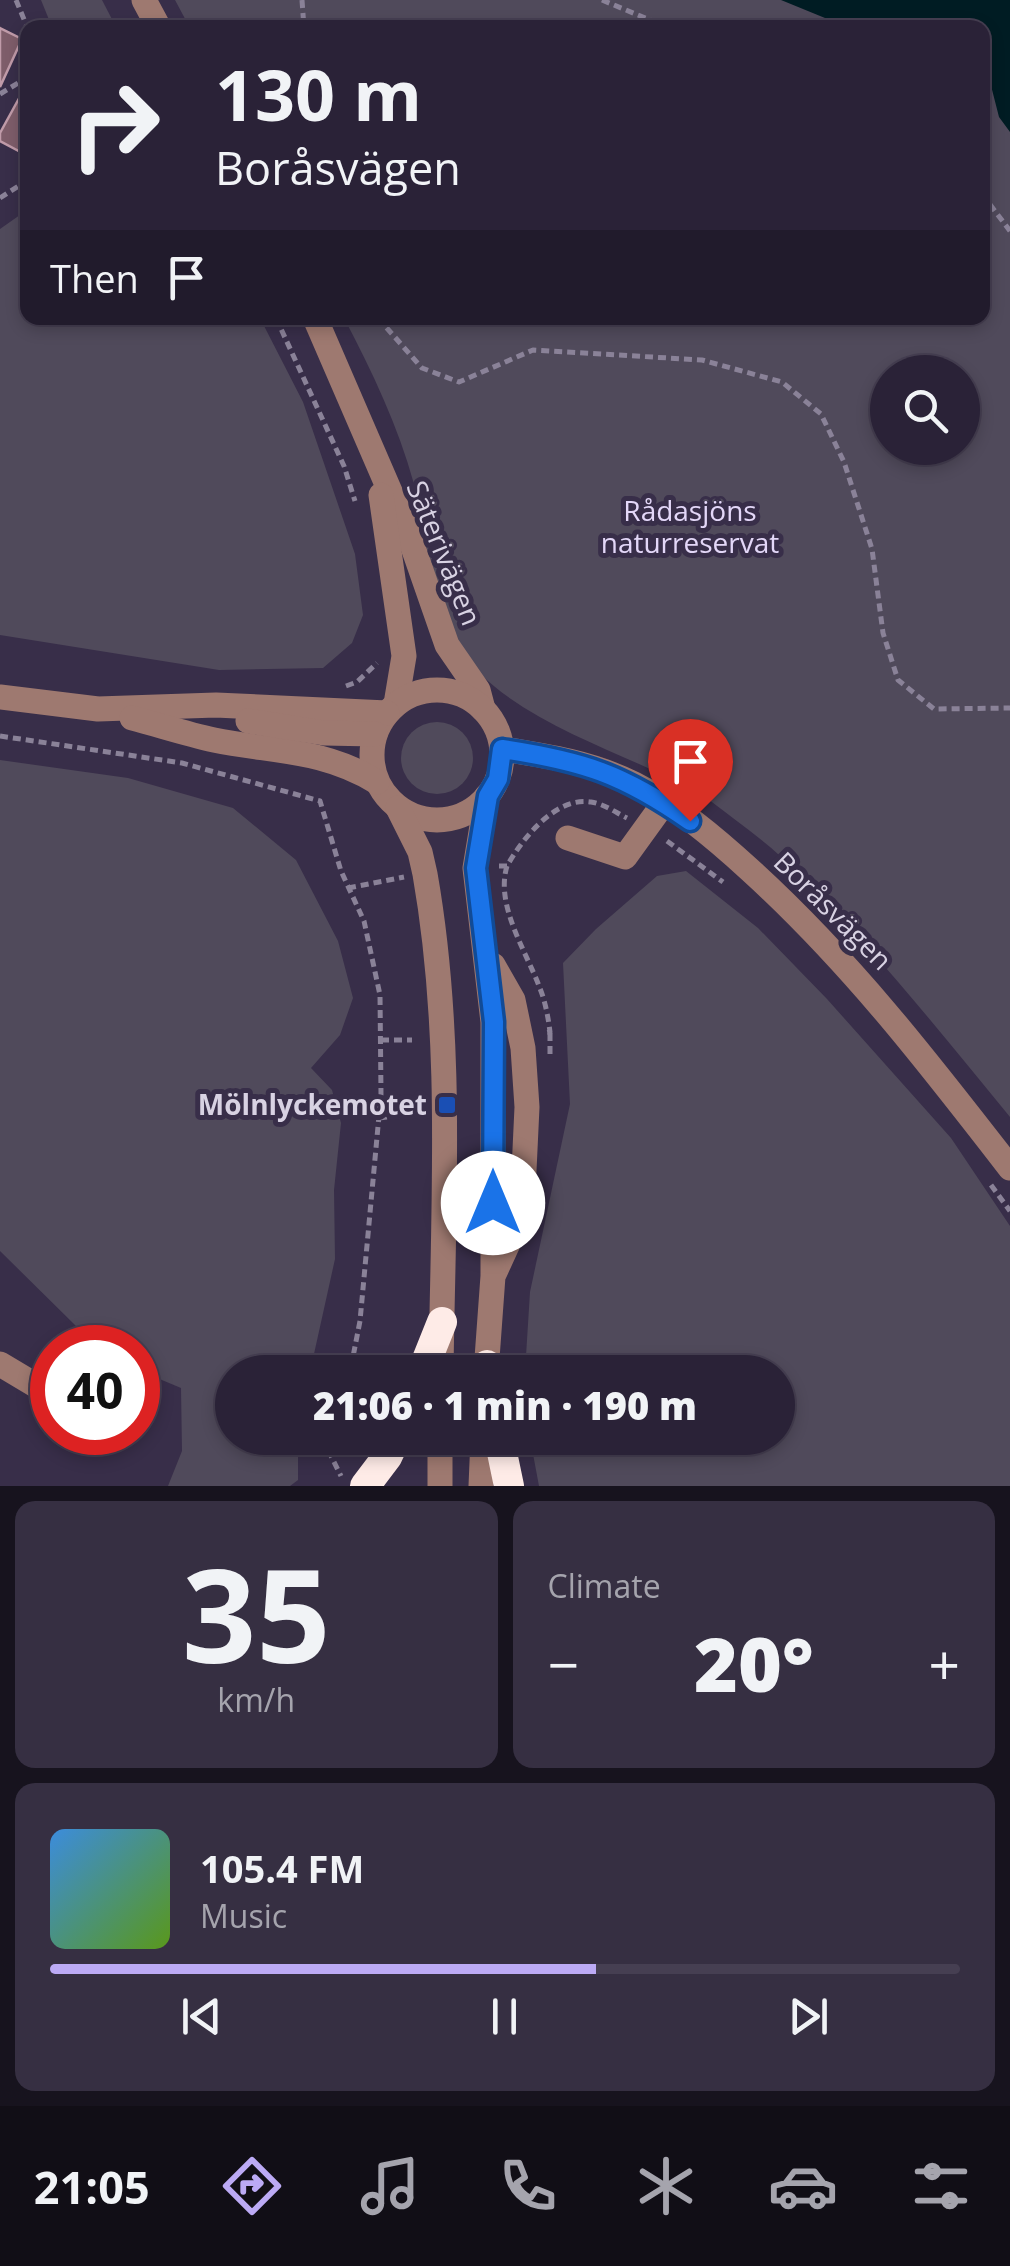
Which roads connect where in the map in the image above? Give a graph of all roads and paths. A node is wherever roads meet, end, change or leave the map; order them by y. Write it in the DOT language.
graph roads {
  1 [pos="602,0"];
  2 [pos="650,20"];
  3 [pos="990,205"];
  4 [pos="1010,231"];
  5 [pos="279,325"];
  6 [pos="318,325"];
  7 [pos="384,325"];
  8 [pos="378,471"];
  9 [pos="357,506"];
  10 [pos="379,659"];
  11 [pos="0,697"];
  12 [pos="169,708"];
  13 [pos="1010,708"];
  14 [pos="98,709"];
  15 [pos="484,709"];
  16 [pos="327,712"];
  17 [pos="386,717"];
  18 [pos="0,736"];
  19 [pos="502,749"];
  20 [pos="320,756"];
  21 [pos="377,782"];
  22 [pos="488,796"];
  23 [pos="320,801"];
  24 [pos="664,803"];
  25 [pos="398,808"];
  26 [pos="646,829"];
  27 [pos="568,838"];
  28 [pos="507,866"];
  29 [pos="476,868"];
  30 [pos="425,874"];
  31 [pos="348,888"];
  32 [pos="731,888"];
  33 [pos="544,1033"];
  34 [pos="381,1040"];
  35 [pos="412,1040"];
  36 [pos="415,1106"];
  37 [pos="379,1118"];
  38 [pos="1010,1168"];
  39 [pos="981,1172"];
  40 [pos="1010,1211"];
  41 [pos="442,1322"];
  42 [pos="353,1355"];
  43 [pos="429,1355"];
  44 [pos="441,1355"];
  45 [pos="488,1355"];
  46 [pos="0,1364"];
  47 [pos="30,1382"];
  48 [pos="330,1455"];
  49 [pos="388,1455"];
  50 [pos="440,1455"];
  51 [pos="482,1455"];
  52 [pos="503,1455"];
  53 [pos="352,1486"];
  54 [pos="365,1486"];
  55 [pos="440,1486"];
  56 [pos="481,1486"];
  57 [pos="509,1486"];
  1 -- 2 [label="path"];
  3 -- 4 [label="path"];
  5 -- 9 [label="path"];
  6 -- 8 [label="street, Säterivägen"];
  7 -- 13 [label="path"];
  8 -- 15 [label="street, Säterivägen"];
  8 -- 17 [label="street, Säterivägen"];
  10 -- 16 [label="path"];
  11 -- 14 [label="street"];
  12 -- 14 [label="street"];
  12 -- 16 [label="street"];
  12 -- 17 [label="street"];
  14 -- 20 [label="street"];
  15 -- 17 [label="street"];
  15 -- 19 [label="street"];
  16 -- 17 [label="street"];
  17 -- 21 [label="street"];
  18 -- 23 [label="path"];
  19 -- 22 [label="street"];
  19 -- 24 [label="street, Boråsvägen"];
  20 -- 21 [label="street"];
  20 -- 23 [label="path"];
  21 -- 25 [label="street"];
  22 -- 25 [label="street"];
  22 -- 29 [label="street"];
  23 -- 31 [label="path"];
  24 -- 26 [label="street"];
  24 -- 38 [label="street, Boråsvägen"];
  25 -- 30 [label="street"];
  26 -- 27 [label="street"];
  26 -- 28 [label="path"];
  26 -- 32 [label="path"];
  28 -- 29 [label="path"];
  28 -- 33 [label="path"];
  29 -- 45 [label="street"];
  30 -- 31 [label="path"];
  30 -- 41 [label="street"];
  31 -- 34 [label="path"];
  34 -- 35 [label="path"];
  34 -- 37 [label="path"];
  36 -- 37 [label="path"];
  37 -- 42 [label="path"];
  39 -- 40 [label="path"];
  41 -- 43 [label="highway"];
  41 -- 44 [label="street"];
  46 -- 47 [label="street"];
  48 -- 53 [label="path"];
  49 -- 54 [label="highway"];
  50 -- 55 [label="street"];
  51 -- 56 [label="street"];
  52 -- 57 [label="highway"];
}
